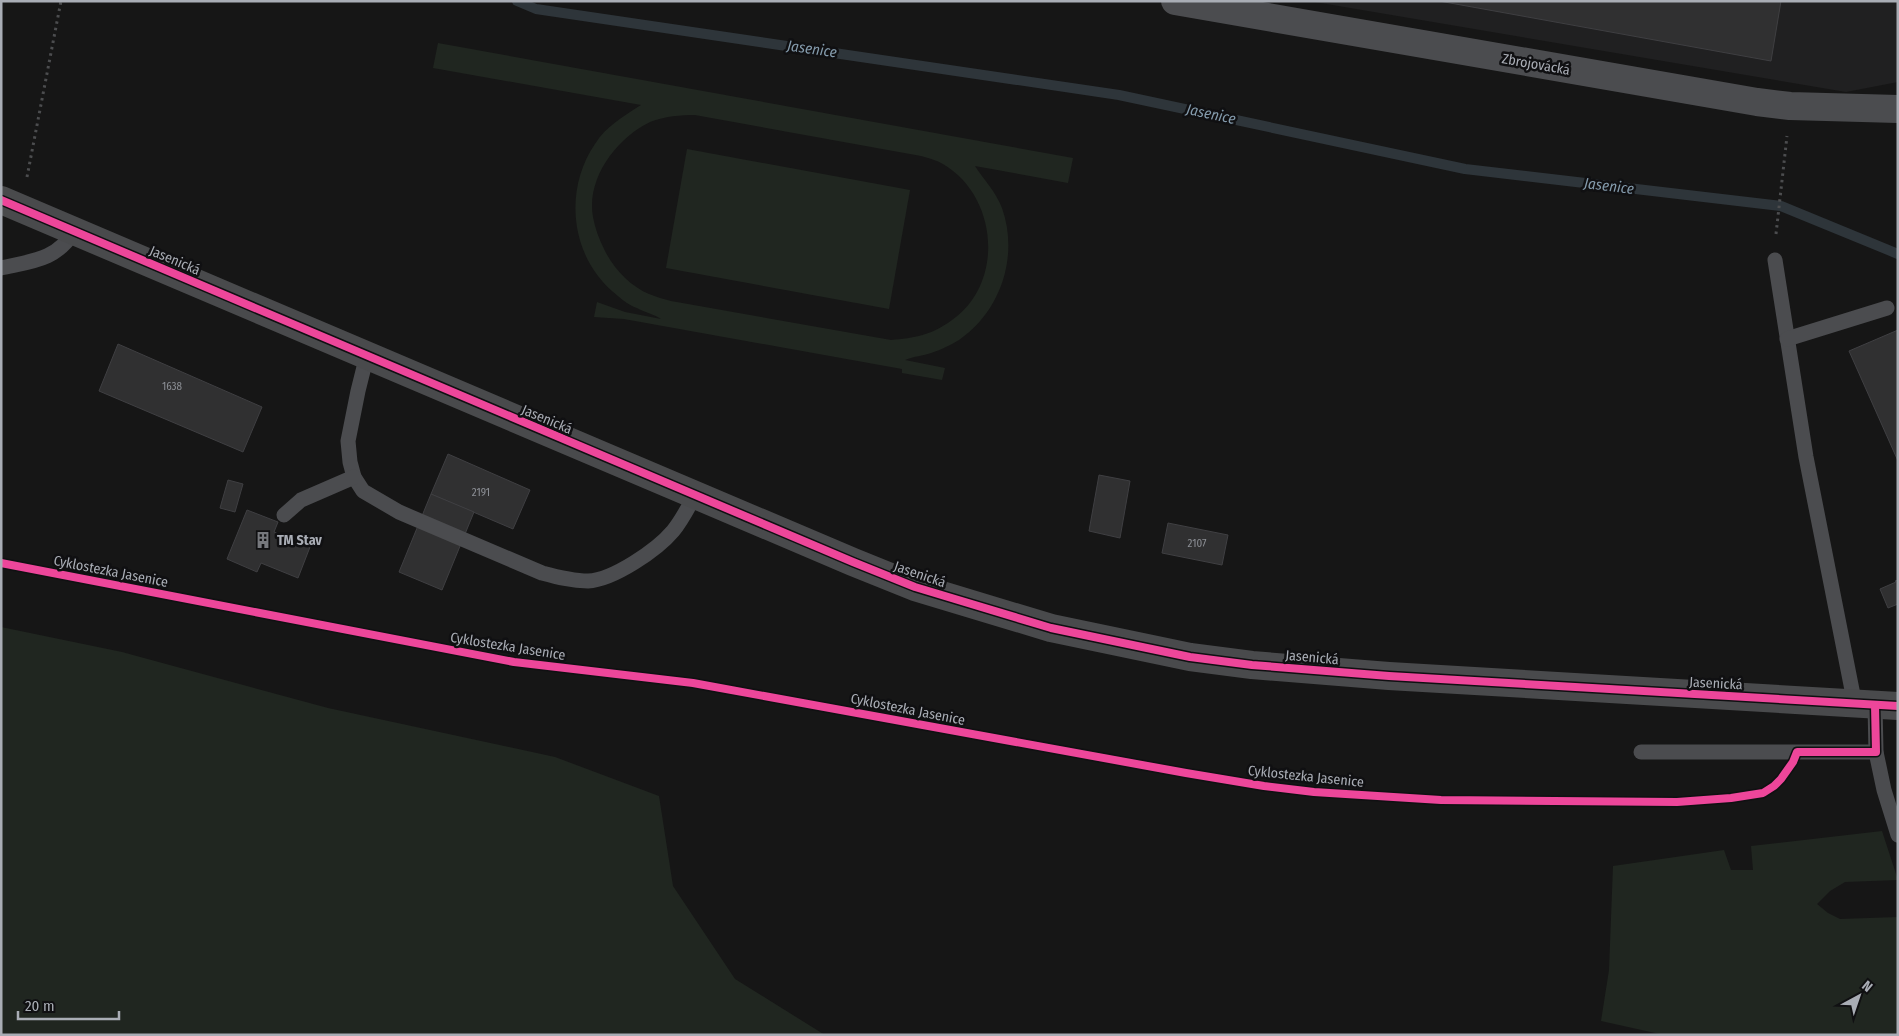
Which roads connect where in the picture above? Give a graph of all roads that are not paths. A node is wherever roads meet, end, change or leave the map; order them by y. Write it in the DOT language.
graph roads {
  1 [pos="1175,1"];
  2 [pos="1898,109"];
  3 [pos="1,200"];
  4 [pos="74,230"];
  5 [pos="1775,260"];
  6 [pos="1,268"];
  7 [pos="1887,308"];
  8 [pos="1787,339"];
  9 [pos="368,355"];
  10 [pos="354,478"];
  11 [pos="694,495"];
  12 [pos="284,515"];
  13 [pos="1876,705"];
  14 [pos="1641,752"];
  15 [pos="1876,752"];
  16 [pos="1898,835"];
  1 -- 2 [label="street, Zbrojovácká"];
  3 -- 4 [label="street, Jasenická"];
  4 -- 6 [label="lane"];
  4 -- 9 [label="street, Jasenická"];
  5 -- 8 [label="lane"];
  7 -- 8 [label="lane"];
  8 -- 13 [label="lane"];
  9 -- 10 [label="lane"];
  9 -- 11 [label="street, Jasenická"];
  10 -- 11 [label="lane"];
  10 -- 12 [label="lane"];
  11 -- 13 [label="street, Jasenická"];
  13 -- 15 [label="lane"];
  14 -- 15 [label="lane"];
  15 -- 16 [label="lane"];
}
